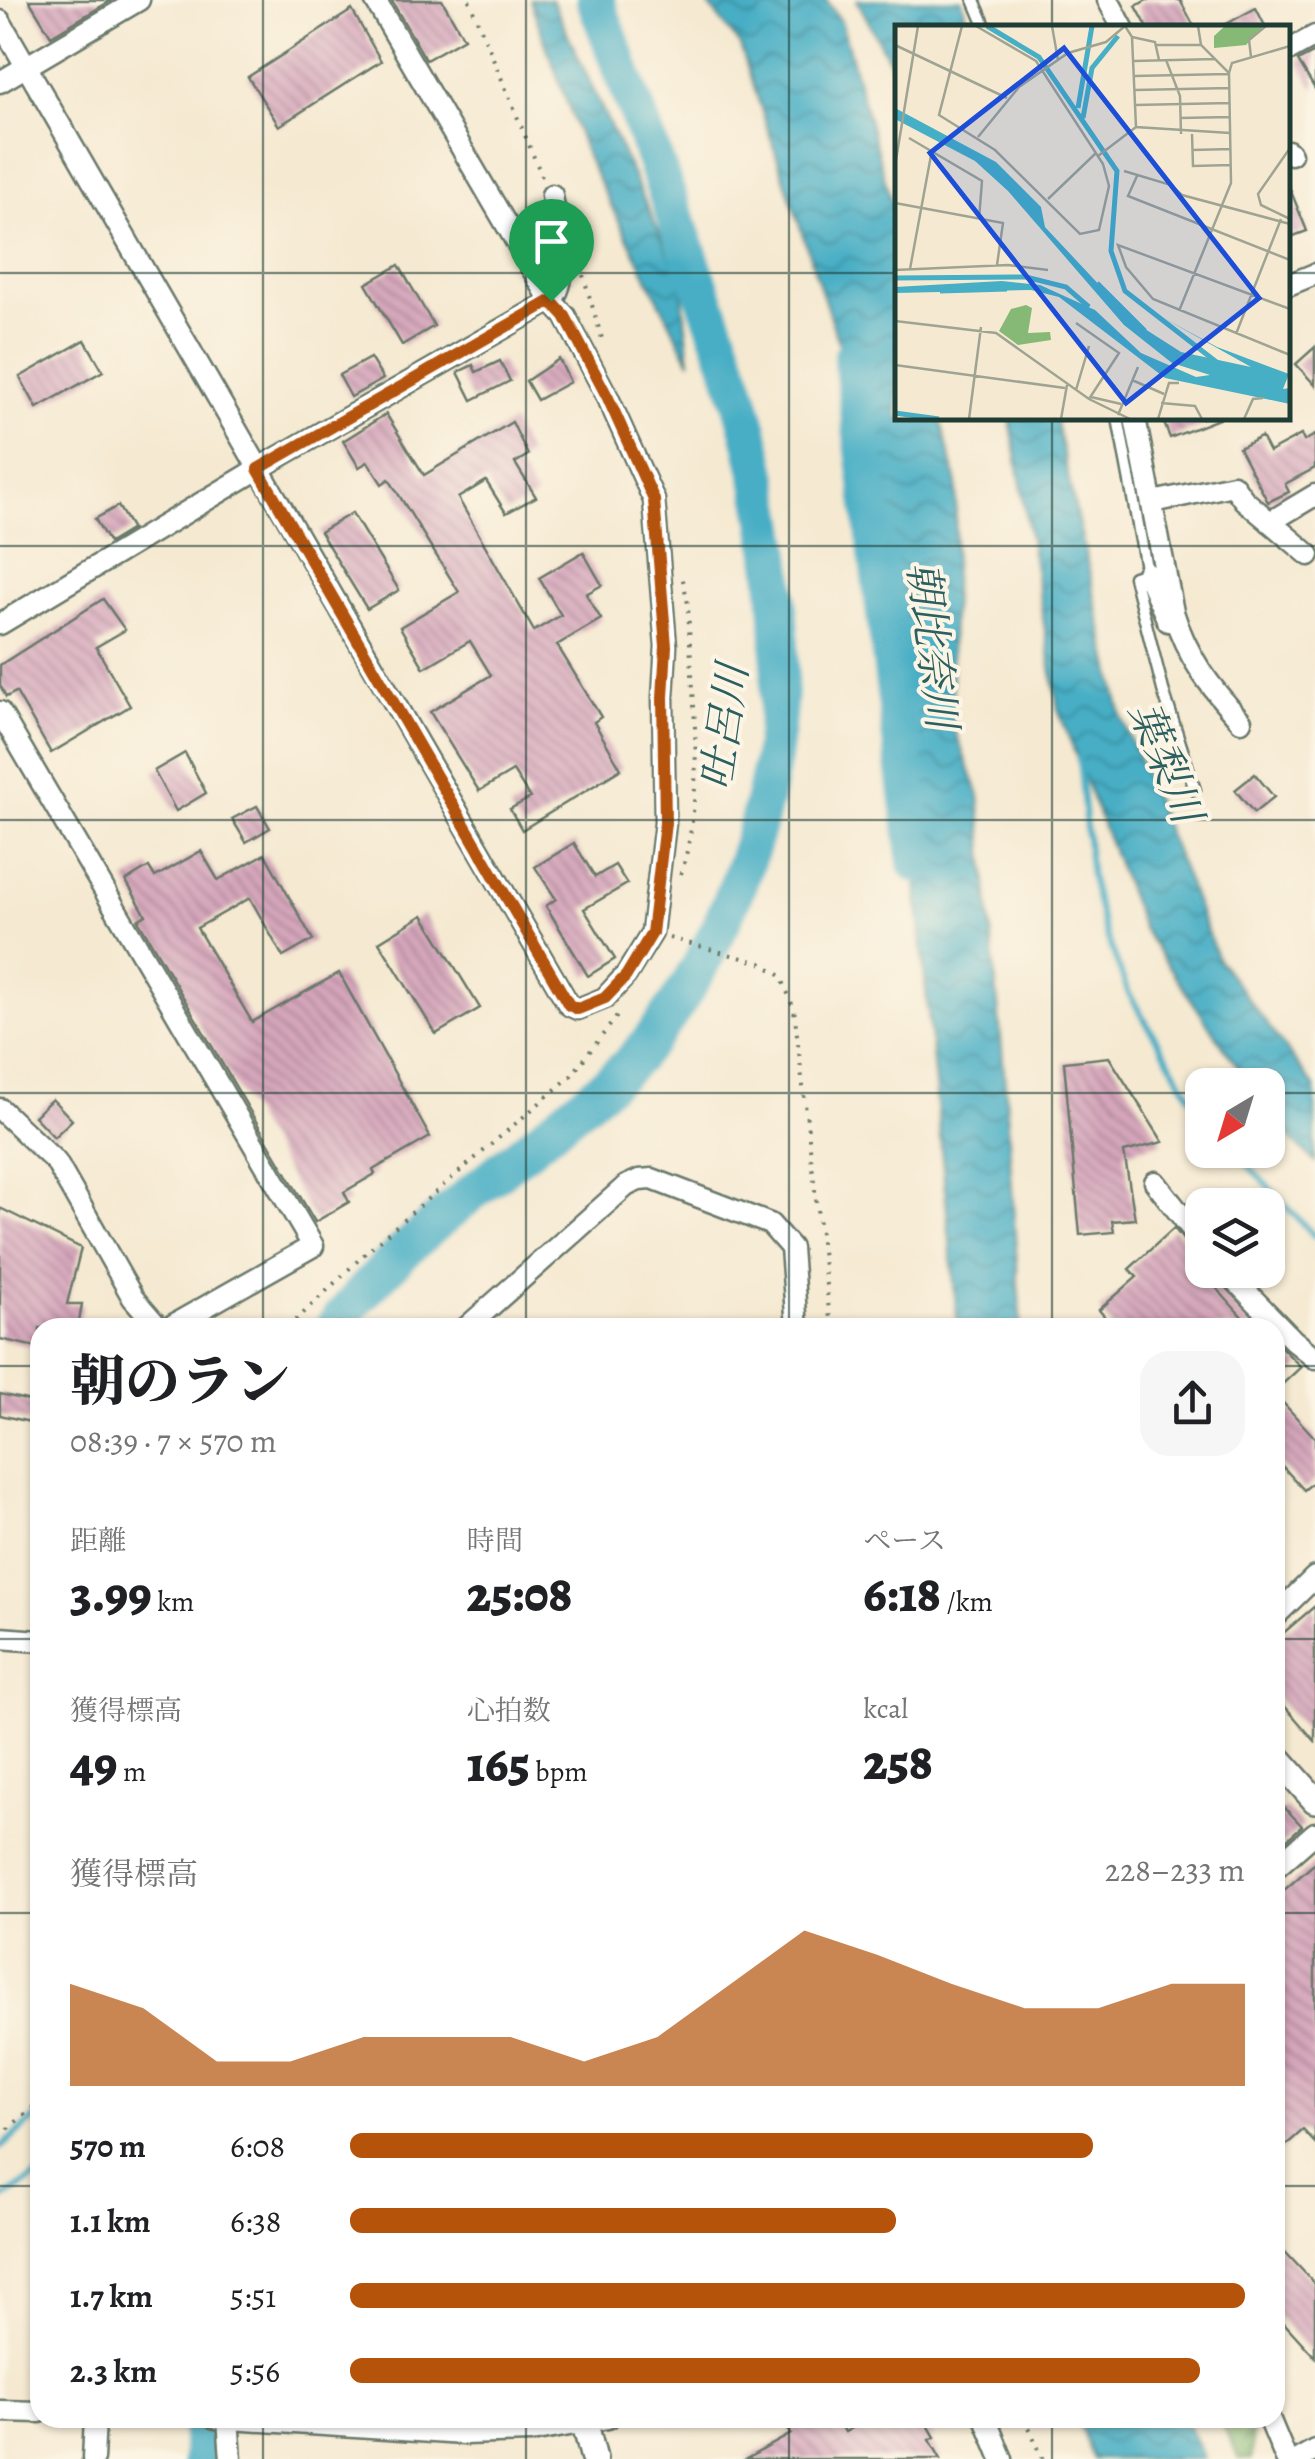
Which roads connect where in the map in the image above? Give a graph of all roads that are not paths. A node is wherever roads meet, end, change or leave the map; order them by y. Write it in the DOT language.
graph roads {
  1 [pos="139,0"];
  2 [pos="375,0"];
  3 [pos="974,0"];
  4 [pos="1108,0"];
  5 [pos="0,21"];
  6 [pos="985,25"];
  7 [pos="1120,25"];
  8 [pos="1315,36"];
  9 [pos="1290,50"];
  10 [pos="26,66"];
  11 [pos="0,82"];
  12 [pos="552,195"];
  13 [pos="1315,274"];
  14 [pos="1290,283"];
  15 [pos="551,301"];
  16 [pos="1118,420"];
  17 [pos="1135,420"];
  18 [pos="258,469"];
  19 [pos="1315,495"];
  20 [pos="1153,502"];
  21 [pos="1270,522"];
  22 [pos="1309,555"];
  23 [pos="1147,573"];
  24 [pos="0,624"];
  25 [pos="1183,644"];
  26 [pos="0,712"];
  27 [pos="1241,721"];
  28 [pos="1196,790"];
  29 [pos="0,1109"];
  30 [pos="1155,1182"];
  31 [pos="1185,1220"];
  32 [pos="1241,1288"];
  33 [pos="149,1318"];
  34 [pos="186,1318"];
  35 [pos="477,1318"];
  36 [pos="796,1318"];
  37 [pos="1271,1318"];
  38 [pos="1285,1331"];
  39 [pos="1315,1358"];
  40 [pos="1315,1577"];
  41 [pos="1285,1606"];
  42 [pos="0,1638"];
  43 [pos="30,1640"];
  44 [pos="1285,1766"];
  45 [pos="1315,1800"];
  46 [pos="1315,1833"];
  47 [pos="1285,1859"];
  48 [pos="0,2411"];
  49 [pos="30,2412"];
  50 [pos="95,2428"];
  51 [pos="229,2428"];
  52 [pos="374,2428"];
  53 [pos="555,2428"];
  54 [pos="596,2428"];
  55 [pos="990,2428"];
  56 [pos="1273,2428"];
  57 [pos="1315,2450"];
  58 [pos="93,2459"];
  59 [pos="231,2459"];
  60 [pos="594,2459"];
  61 [pos="1002,2459"];
  62 [pos="1286,2459"];
  63 [pos="1299,2459"];
  1 -- 10 [label="street"];
  2 -- 15 [label="street"];
  3 -- 6 [label="lane"];
  4 -- 7 [label="street"];
  5 -- 10 [label="street"];
  8 -- 9 [label="street"];
  10 -- 11 [label="street"];
  10 -- 18 [label="street"];
  12 -- 15 [label="street"];
  13 -- 14 [label="street"];
  15 -- 18 [label="street"];
  15 -- 18 [label="street"];
  16 -- 23 [label="lane"];
  17 -- 20 [label="street"];
  18 -- 24 [label="street"];
  19 -- 21 [label="street"];
  20 -- 21 [label="street"];
  20 -- 25 [label="street"];
  21 -- 22 [label="street"];
  23 -- 25 [label="street"];
  23 -- 28 [label="lane"];
  25 -- 27 [label="street"];
  26 -- 34 [label="street"];
  29 -- 33 [label="street"];
  30 -- 31 [label="street"];
  32 -- 37 [label="street"];
  35 -- 36 [label="street"];
  38 -- 39 [label="street"];
  40 -- 41 [label="street"];
  42 -- 43 [label="street"];
  44 -- 45 [label="street"];
  46 -- 47 [label="street"];
  48 -- 49 [label="street"];
  50 -- 58 [label="street"];
  51 -- 59 [label="street"];
  52 -- 53 [label="street"];
  54 -- 60 [label="street"];
  55 -- 61 [label="street"];
  56 -- 62 [label="street"];
  57 -- 63 [label="street"];
}
